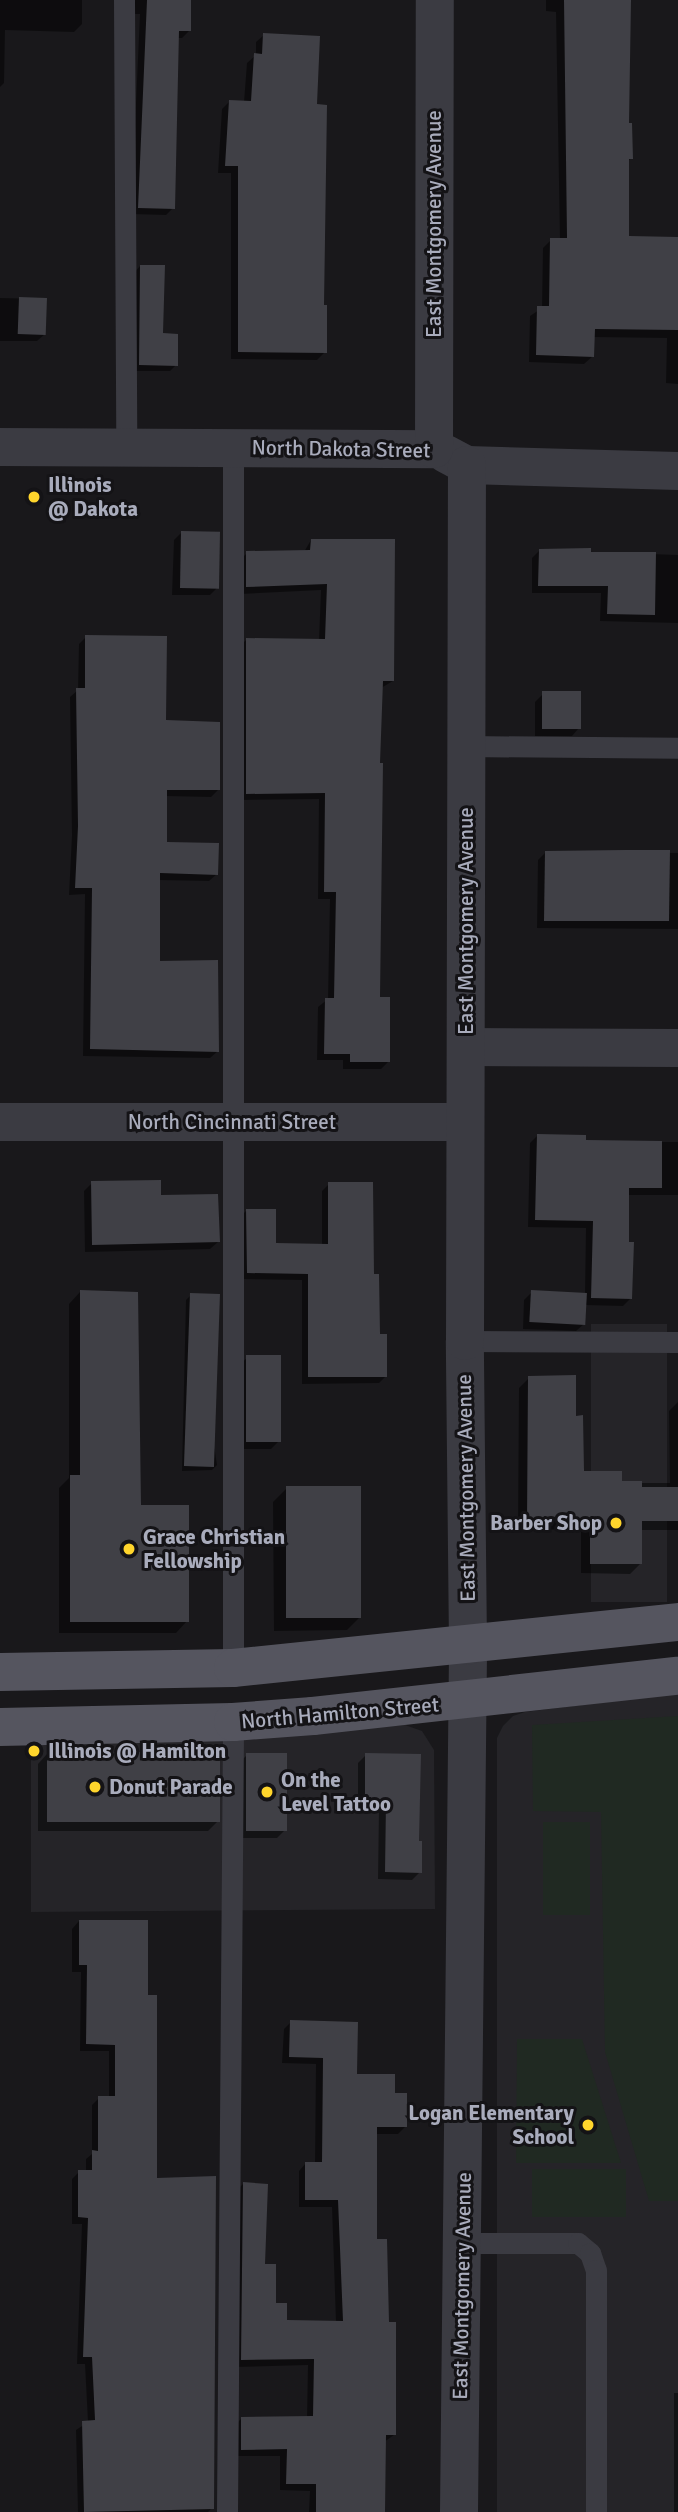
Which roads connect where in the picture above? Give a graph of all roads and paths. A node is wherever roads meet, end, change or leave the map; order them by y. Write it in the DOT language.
graph roads {
  1 [pos="124,0"];
  2 [pos="435,0"];
  3 [pos="126,446"];
  4 [pos="0,447"];
  5 [pos="233,447"];
  6 [pos="451,457"];
  7 [pos="678,471"];
  8 [pos="466,746"];
  9 [pos="678,748"];
  10 [pos="466,1047"];
  11 [pos="678,1048"];
  12 [pos="0,1122"];
  13 [pos="233,1122"];
  14 [pos="465,1122"];
  15 [pos="465,1341"];
  16 [pos="678,1342"];
  17 [pos="678,1622"];
  18 [pos="468,1646"];
  19 [pos="233,1668"];
  20 [pos="0,1672"];
  21 [pos="678,1676"];
  22 [pos="467,1701"];
  23 [pos="233,1722"];
  24 [pos="0,1727"];
  25 [pos="462,2243"];
  26 [pos="227,2512"];
  27 [pos="459,2512"];
  28 [pos="596,2512"];
  1 -- 3 [label="lane"];
  2 -- 6 [label="street, East Montgomery Avenue"];
  3 -- 4 [label="street, North Dakota Street"];
  3 -- 5 [label="street, North Dakota Street"];
  5 -- 6 [label="street, North Dakota Street"];
  5 -- 13 [label="lane"];
  6 -- 7 [label="street, North Dakota Street"];
  6 -- 8 [label="street, East Montgomery Avenue"];
  8 -- 9 [label="lane"];
  8 -- 10 [label="street, East Montgomery Avenue"];
  10 -- 11 [label="street"];
  10 -- 14 [label="street, East Montgomery Avenue"];
  12 -- 13 [label="street, North Cincinnati Street"];
  13 -- 14 [label="street, North Cincinnati Street"];
  13 -- 19 [label="lane"];
  14 -- 15 [label="street, East Montgomery Avenue"];
  15 -- 16 [label="lane"];
  15 -- 18 [label="street, East Montgomery Avenue"];
  17 -- 18 [label="main road"];
  18 -- 19 [label="main road"];
  18 -- 22 [label="street, East Montgomery Avenue"];
  19 -- 20 [label="main road"];
  21 -- 22 [label="main road, North Hamilton Street"];
  22 -- 23 [label="main road, North Hamilton Street"];
  22 -- 25 [label="street, East Montgomery Avenue"];
  23 -- 24 [label="main road, North Hamilton Street"];
  23 -- 26 [label="lane"];
  25 -- 27 [label="street, East Montgomery Avenue"];
  25 -- 28 [label="lane"];
}
